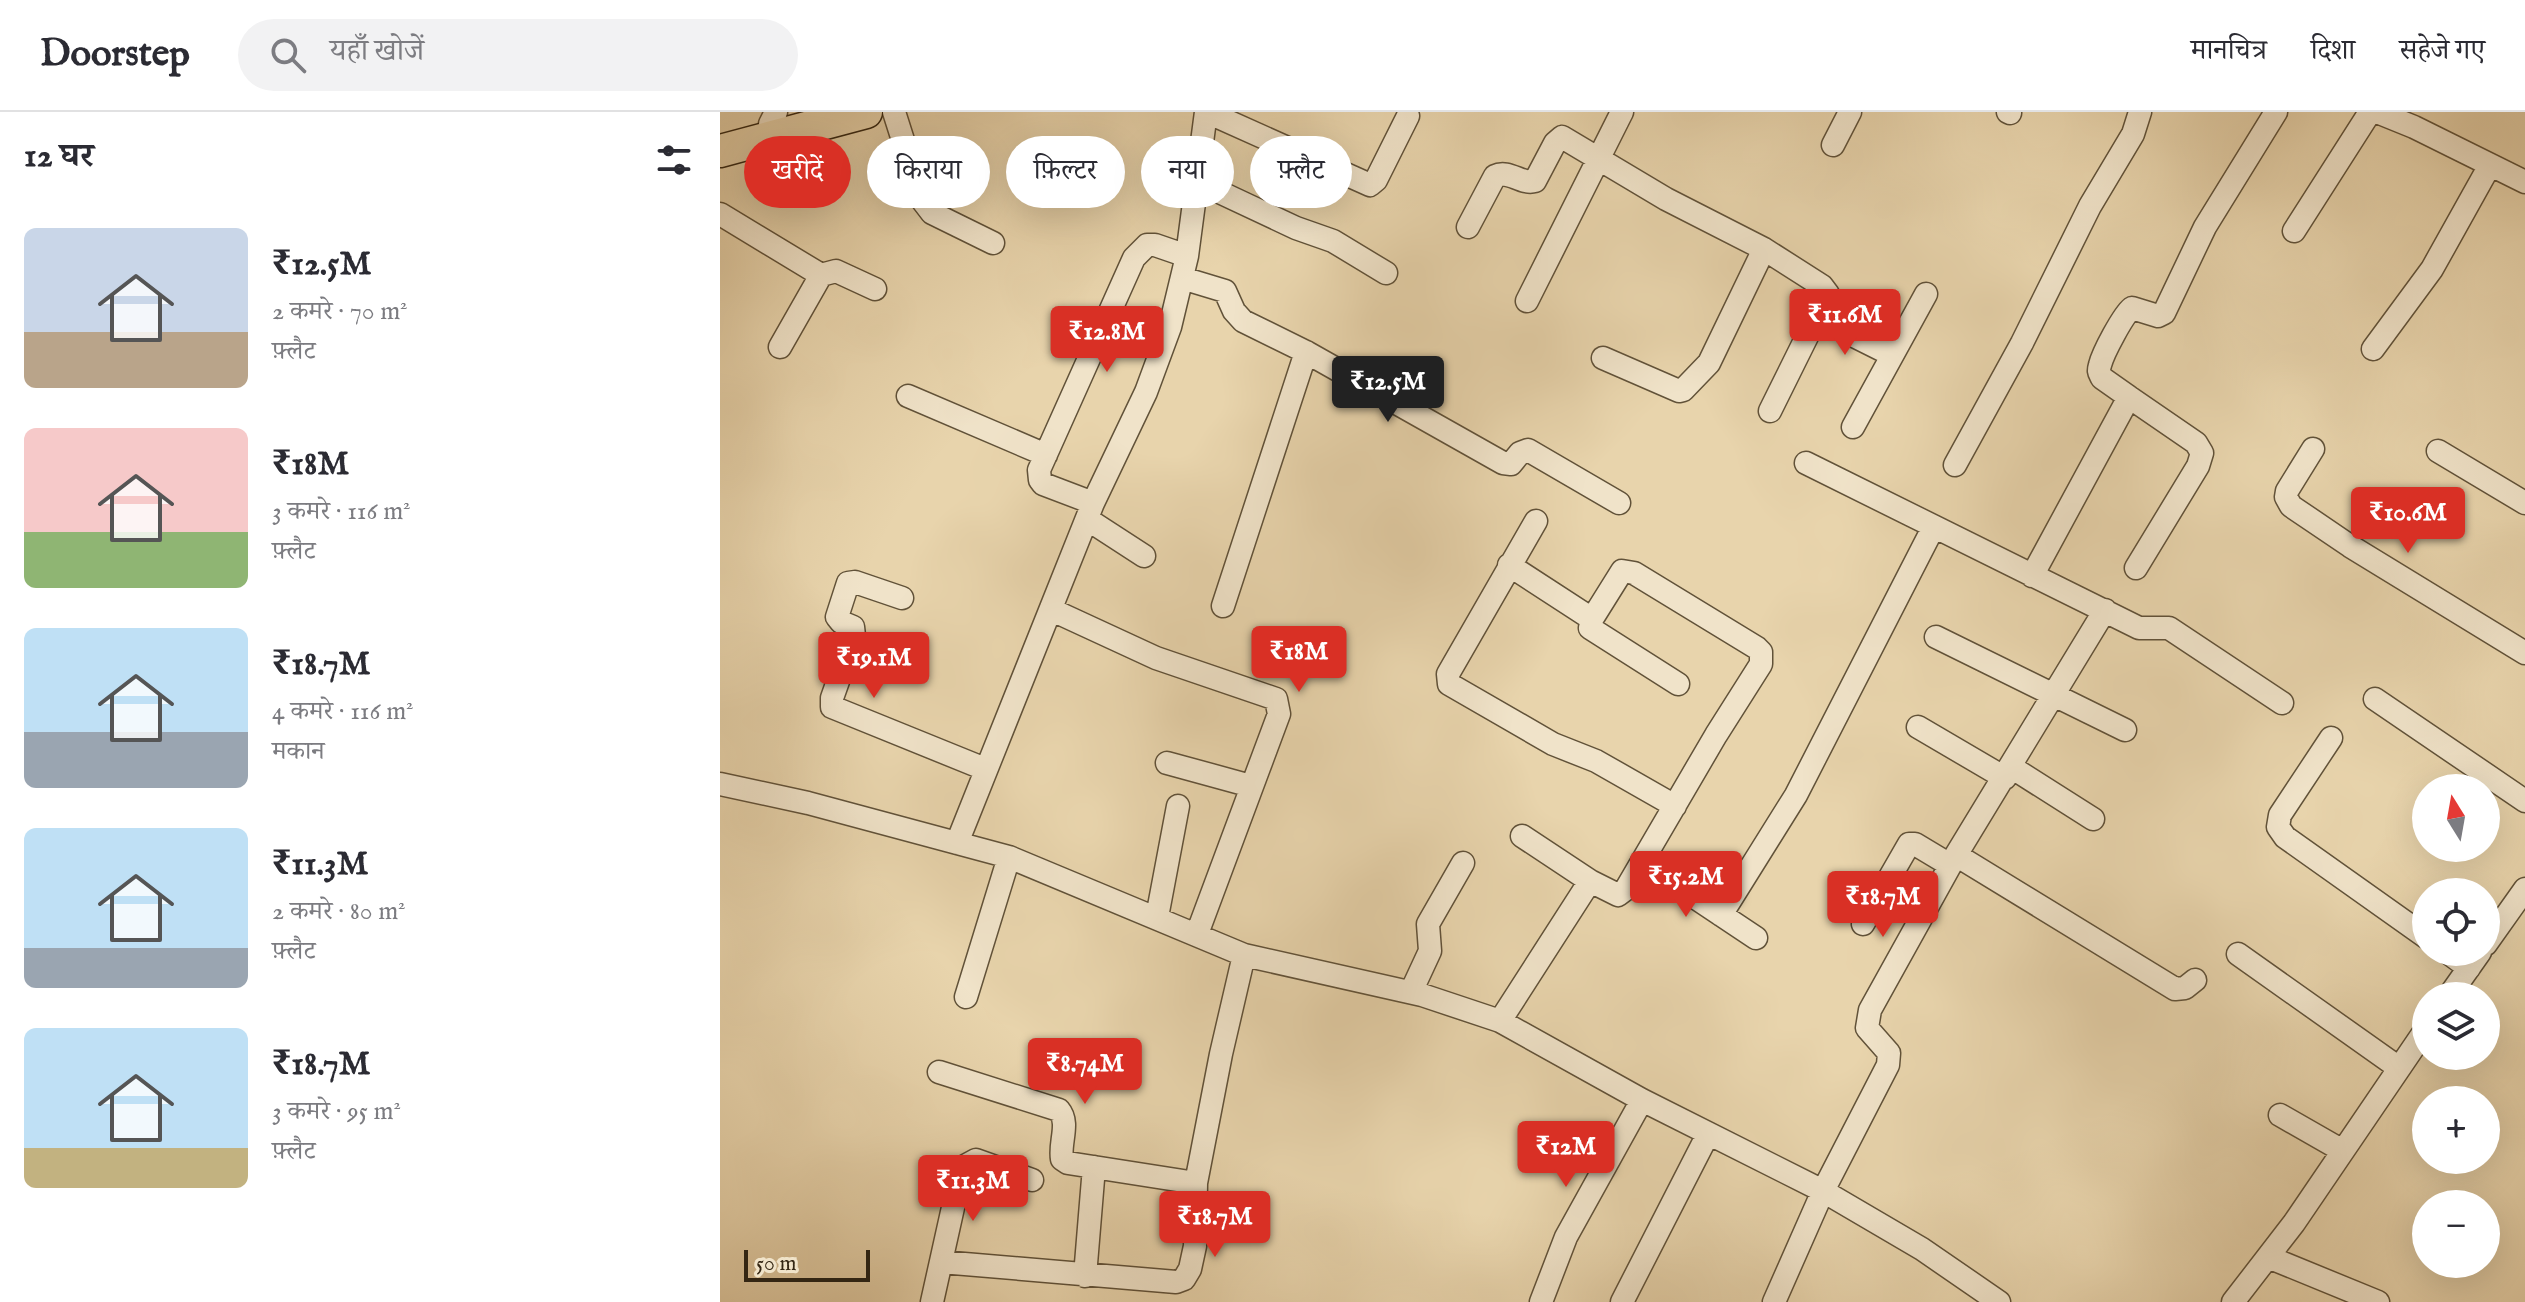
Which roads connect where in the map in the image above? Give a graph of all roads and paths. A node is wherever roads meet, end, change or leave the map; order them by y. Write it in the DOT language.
graph roads {
  1 [pos="866,112"];
  2 [pos="894,112"];
  3 [pos="1206,112"];
  4 [pos="1622,112"];
  5 [pos="1850,112"];
  6 [pos="2140,112"];
  7 [pos="2276,112"];
  8 [pos="2370,112"];
  9 [pos="2377,112"];
  10 [pos="1408,116"];
  11 [pos="772,126"];
  12 [pos="1203,136"];
  13 [pos="1833,145"];
  14 [pos="720,151"];
  15 [pos="1599,157"];
  16 [pos="2490,165"];
  17 [pos="2525,182"];
  18 [pos="1234,199"];
  19 [pos="1192,208"];
  20 [pos="720,215"];
  21 [pos="1468,227"];
  22 [pos="2294,231"];
  23 [pos="993,243"];
  24 [pos="1764,249"];
  25 [pos="1184,267"];
  26 [pos="1386,273"];
  27 [pos="821,275"];
  28 [pos="875,289"];
  29 [pos="1926,294"];
  30 [pos="1527,301"];
  31 [pos="1818,318"];
  32 [pos="780,347"];
  33 [pos="2373,349"];
  34 [pos="1306,352"];
  35 [pos="1892,355"];
  36 [pos="1603,358"];
  37 [pos="908,396"];
  38 [pos="2129,397"];
  39 [pos="1770,411"];
  40 [pos="1853,427"];
  41 [pos="2313,449"];
  42 [pos="2438,451"];
  43 [pos="1046,455"];
  44 [pos="1806,463"];
  45 [pos="1955,465"];
  46 [pos="1619,503"];
  47 [pos="2525,503"];
  48 [pos="1090,511"];
  49 [pos="1536,521"];
  50 [pos="1933,528"];
  51 [pos="1144,556"];
  52 [pos="1509,565"];
  53 [pos="2136,568"];
  54 [pos="2032,576"];
  55 [pos="902,598"];
  56 [pos="1223,606"];
  57 [pos="1052,610"];
  58 [pos="2105,610"];
  59 [pos="1592,619"];
  60 [pos="1936,637"];
  61 [pos="2525,653"];
  62 [pos="1678,684"];
  63 [pos="2055,694"];
  64 [pos="2375,699"];
  65 [pos="2282,703"];
  66 [pos="1918,727"];
  67 [pos="2125,730"];
  68 [pos="2331,738"];
  69 [pos="1167,763"];
  70 [pos="985,769"];
  71 [pos="2008,773"];
  72 [pos="720,784"];
  73 [pos="1251,786"];
  74 [pos="2525,801"];
  75 [pos="1178,806"];
  76 [pos="1675,806"];
  77 [pos="2093,819"];
  78 [pos="1522,836"];
  79 [pos="957,843"];
  80 [pos="1009,857"];
  81 [pos="1953,860"];
  82 [pos="1642,862"];
  83 [pos="1463,863"];
  84 [pos="1590,881"];
  85 [pos="2522,898"];
  86 [pos="1721,915"];
  87 [pos="1157,917"];
  88 [pos="1863,924"];
  89 [pos="2500,926"];
  90 [pos="2412,927"];
  91 [pos="1197,934"];
  92 [pos="1756,938"];
  93 [pos="2238,954"];
  94 [pos="1244,955"];
  95 [pos="2195,980"];
  96 [pos="1411,992"];
  97 [pos="966,997"];
  98 [pos="1500,1021"];
  99 [pos="2412,1049"];
  100 [pos="2399,1068"];
  101 [pos="939,1072"];
  102 [pos="1642,1100"];
  103 [pos="2280,1115"];
  104 [pos="1708,1134"];
  105 [pos="2343,1151"];
  106 [pos="1094,1167"];
  107 [pos="1032,1180"];
  108 [pos="1196,1183"];
  109 [pos="1823,1191"];
  110 [pos="2268,1257"];
  111 [pos="941,1262"];
  112 [pos="1085,1276"];
  113 [pos="932,1302"];
  114 [pos="1541,1302"];
  115 [pos="1622,1302"];
  116 [pos="1774,1302"];
  117 [pos="1999,1302"];
  118 [pos="2233,1302"];
  119 [pos="2378,1302"];
  1 -- 11 [label="highway"];
  2 -- 23 [label="street"];
  3 -- 10 [label="street"];
  3 -- 12 [label="street"];
  4 -- 15 [label="street"];
  5 -- 13 [label="street"];
  6 -- 45 [label="street"];
  7 -- 38 [label="street"];
  8 -- 22 [label="street"];
  9 -- 16 [label="street"];
  11 -- 14 [label="highway"];
  15 -- 21 [label="street"];
  15 -- 24 [label="street"];
  15 -- 30 [label="street"];
  16 -- 17 [label="street"];
  16 -- 33 [label="street"];
  18 -- 26 [label="street"];
  19 -- 25 [label="street"];
  20 -- 27 [label="street"];
  24 -- 31 [label="street"];
  24 -- 36 [label="street"];
  25 -- 34 [label="street"];
  25 -- 43 [label="street"];
  25 -- 48 [label="street"];
  27 -- 28 [label="street"];
  27 -- 32 [label="street"];
  29 -- 35 [label="street"];
  31 -- 35 [label="street"];
  31 -- 39 [label="street"];
  34 -- 46 [label="street"];
  34 -- 56 [label="street"];
  35 -- 40 [label="street"];
  37 -- 43 [label="street"];
  38 -- 53 [label="street"];
  38 -- 54 [label="street"];
  41 -- 61 [label="street"];
  42 -- 47 [label="street"];
  43 -- 48 [label="street"];
  44 -- 50 [label="street"];
  48 -- 51 [label="street"];
  48 -- 57 [label="street"];
  49 -- 52 [label="street"];
  50 -- 54 [label="street"];
  50 -- 86 [label="street"];
  52 -- 59 [label="street"];
  52 -- 76 [label="street"];
  54 -- 58 [label="street"];
  55 -- 70 [label="street"];
  57 -- 70 [label="street"];
  57 -- 73 [label="street"];
  58 -- 63 [label="street"];
  58 -- 65 [label="street"];
  59 -- 62 [label="street"];
  59 -- 76 [label="street"];
  60 -- 63 [label="street"];
  63 -- 67 [label="street"];
  63 -- 71 [label="street"];
  64 -- 74 [label="street"];
  66 -- 71 [label="street"];
  68 -- 90 [label="street"];
  69 -- 73 [label="street"];
  70 -- 79 [label="street"];
  71 -- 77 [label="street"];
  71 -- 81 [label="street"];
  72 -- 79 [label="street"];
  73 -- 91 [label="street"];
  75 -- 87 [label="street"];
  76 -- 82 [label="street"];
  78 -- 84 [label="street"];
  79 -- 80 [label="street"];
  80 -- 87 [label="street"];
  80 -- 97 [label="street"];
  81 -- 88 [label="street"];
  81 -- 95 [label="street"];
  81 -- 109 [label="street"];
  82 -- 84 [label="street"];
  82 -- 86 [label="street"];
  83 -- 96 [label="street"];
  84 -- 98 [label="street"];
  85 -- 89 [label="street"];
  86 -- 92 [label="street"];
  87 -- 91 [label="street"];
  91 -- 94 [label="street"];
  93 -- 100 [label="street"];
  94 -- 96 [label="street"];
  94 -- 108 [label="street"];
  96 -- 98 [label="street"];
  98 -- 102 [label="street"];
  99 -- 100 [label="street"];
  100 -- 105 [label="street"];
  101 -- 106 [label="street"];
  102 -- 104 [label="street"];
  102 -- 114 [label="street"];
  103 -- 105 [label="street"];
  104 -- 109 [label="street"];
  104 -- 115 [label="street"];
  105 -- 110 [label="street"];
  106 -- 108 [label="street"];
  106 -- 112 [label="street"];
  107 -- 111 [label="street"];
  108 -- 112 [label="street"];
  109 -- 116 [label="street"];
  109 -- 117 [label="street"];
  110 -- 118 [label="street"];
  110 -- 119 [label="street"];
  111 -- 112 [label="street"];
  111 -- 113 [label="street"];
}
